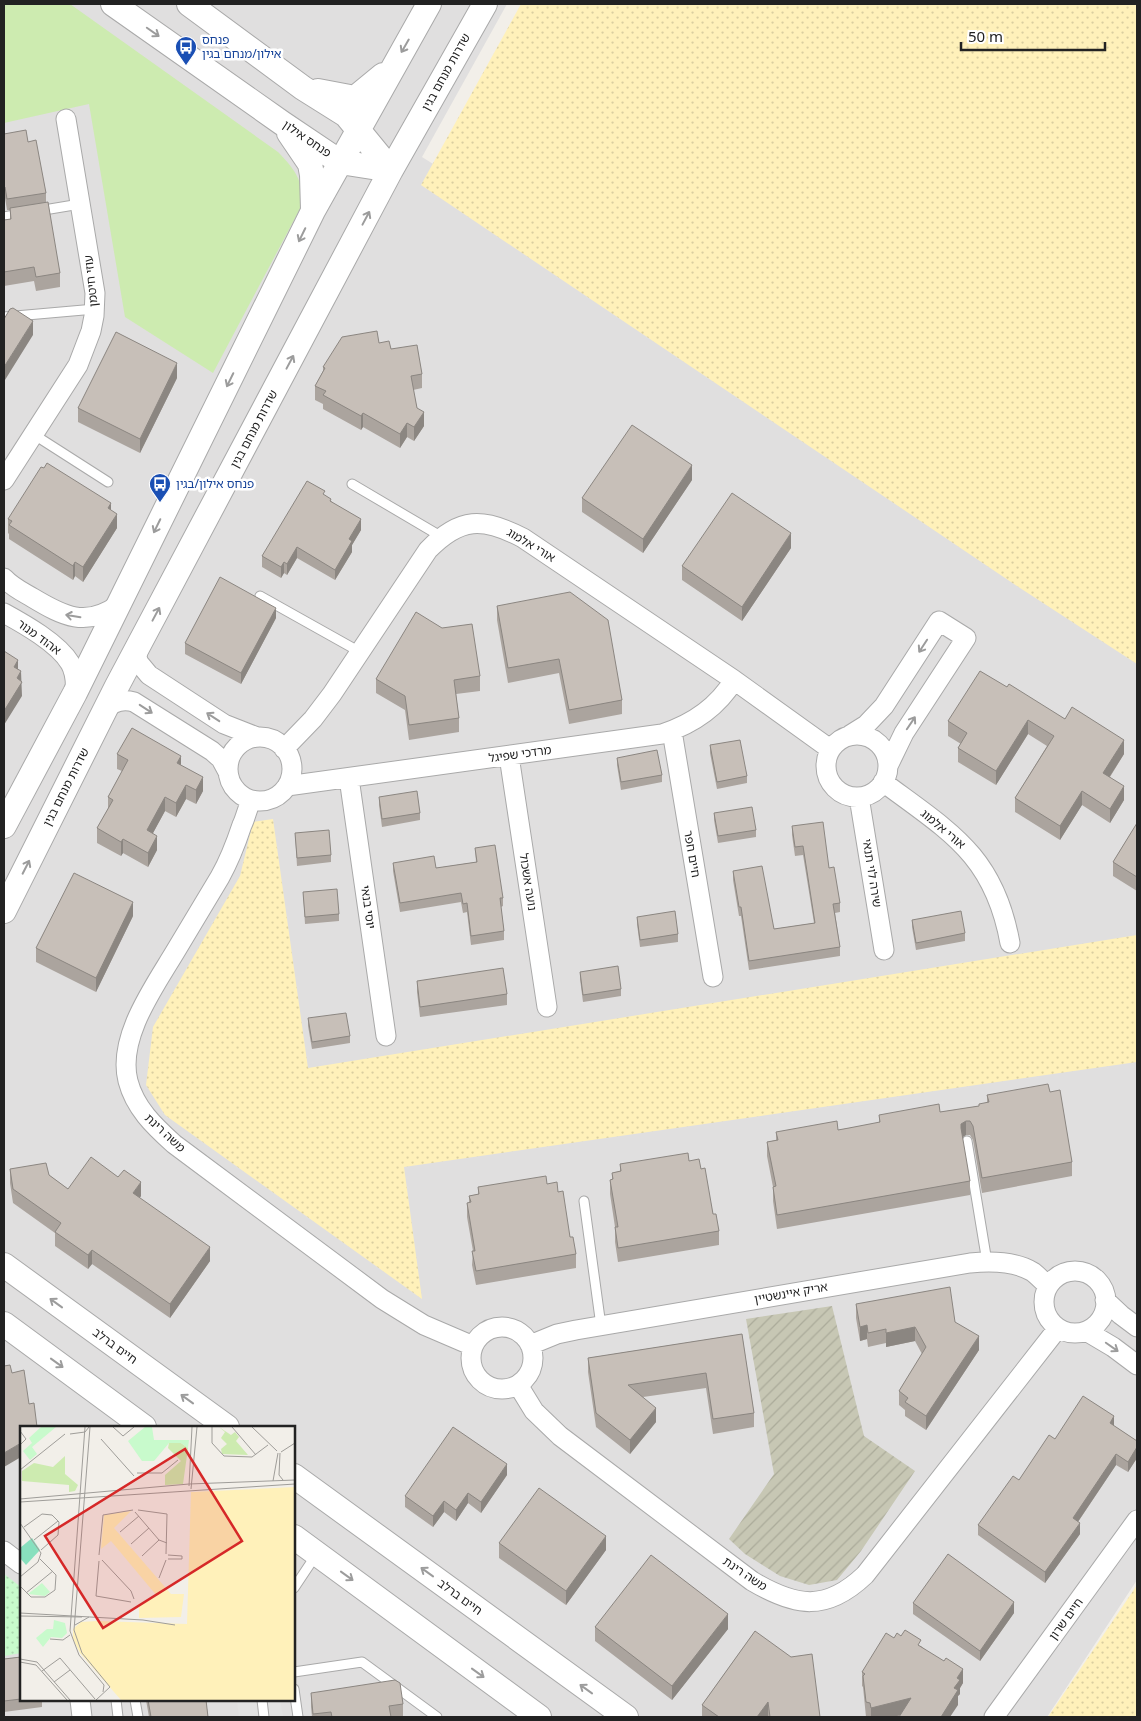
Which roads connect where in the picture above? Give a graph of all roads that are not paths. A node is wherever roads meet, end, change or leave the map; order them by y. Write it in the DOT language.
graph roads {
  1 [pos="113,4"];
  2 [pos="189,4"];
  3 [pos="429,4"];
  4 [pos="485,4"];
  5 [pos="392,68"];
  6 [pos="303,88"];
  7 [pos="66,119"];
  8 [pos="282,123"];
  9 [pos="359,129"];
  10 [pos="340,162"];
  11 [pos="391,170"];
  12 [pos="80,204"];
  13 [pos="313,212"];
  14 [pos="4,217"];
  15 [pos="94,308"];
  16 [pos="4,317"];
  17 [pos="33,434"];
  18 [pos="7,469"];
  19 [pos="108,482"];
  20 [pos="352,484"];
  21 [pos="442,537"];
  22 [pos="4,578"];
  23 [pos="260,596"];
  24 [pos="118,605"];
  25 [pos="4,614"];
  26 [pos="138,647"];
  27 [pos="360,652"];
  28 [pos="734,680"];
  29 [pos="75,693"];
  30 [pos="104,712"];
  31 [pos="672,731"];
  32 [pos="850,735"];
  33 [pos="257,737"];
  34 [pos="284,749"];
  35 [pos="830,749"];
  36 [pos="509,756"];
  37 [pos="228,772"];
  38 [pos="886,774"];
  39 [pos="349,778"];
  40 [pos="287,786"];
  41 [pos="859,797"];
  42 [pos="252,800"];
  43 [pos="4,826"];
  44 [pos="4,911"];
  45 [pos="1010,943"];
  46 [pos="884,950"];
  47 [pos="713,977"];
  48 [pos="547,1008"];
  49 [pos="386,1036"];
  50 [pos="967,1142"];
  51 [pos="584,1200"];
  52 [pos="987,1262"];
  53 [pos="4,1265"];
  54 [pos="1048,1286"];
  55 [pos="1105,1300"];
  56 [pos="4,1324"];
  57 [pos="601,1326"];
  58 [pos="1137,1327"];
  59 [pos="1058,1328"];
  60 [pos="1086,1331"];
  61 [pos="530,1345"];
  62 [pos="473,1346"];
  63 [pos="1137,1365"];
  64 [pos="518,1385"];
  65 [pos="143,1426"];
  66 [pos="226,1426"];
  67 [pos="295,1477"];
  68 [pos="1137,1520"];
  69 [pos="295,1538"];
  70 [pos="4,1551"];
  71 [pos="317,1554"];
  72 [pos="20,1563"];
  73 [pos="295,1587"];
  74 [pos="295,1672"];
  75 [pos="295,1696"];
  76 [pos="80,1701"];
  77 [pos="116,1701"];
  78 [pos="135,1701"];
  79 [pos="262,1701"];
  80 [pos="82,1717"];
  81 [pos="118,1717"];
  82 [pos="138,1717"];
  83 [pos="264,1717"];
  84 [pos="298,1717"];
  85 [pos="437,1717"];
  86 [pos="539,1717"];
  87 [pos="626,1717"];
  88 [pos="994,1717"];
  1 -- 8 [label="street, פנחס אילון, one-way"];
  2 -- 6 [label="street"];
  3 -- 5 [label="street, one-way"];
  4 -- 11 [label="street, שדרות מנחם בגין"];
  5 -- 6 [label="street"];
  5 -- 9 [label="street"];
  6 -- 9 [label="street"];
  7 -- 12 [label="street, עוזי חיטמן"];
  8 -- 10 [label="street, פנחס אילון"];
  8 -- 13 [label="street"];
  9 -- 10 [label="street"];
  9 -- 11 [label="street"];
  10 -- 11 [label="street, פנחס אילון"];
  10 -- 13 [label="street"];
  26 -- 11 [label="street, שדרות מנחם בגין, one-way"];
  12 -- 14 [label="lane"];
  12 -- 15 [label="street, עוזי חיטמן"];
  13 -- 24 [label="street, one-way"];
  15 -- 16 [label="lane"];
  15 -- 17 [label="street, עוזי חיטמן"];
  17 -- 18 [label="street, עוזי חיטמן"];
  17 -- 19 [label="lane"];
  20 -- 21 [label="lane"];
  21 -- 27 [label="street, אורי אלמוג"];
  21 -- 28 [label="street, אורי אלמוג"];
  24 -- 22 [label="street, one-way"];
  23 -- 27 [label="lane"];
  24 -- 29 [label="street"];
  25 -- 29 [label="street, אהוד מנור"];
  26 -- 30 [label="street, שדרות מנחם בגין"];
  33 -- 26 [label="street, one-way"];
  27 -- 34 [label="street, אורי אלמוג"];
  28 -- 31 [label="street, מרדכי שפיגל"];
  28 -- 35 [label="street, אורי אלמוג"];
  29 -- 43 [label="street"];
  30 -- 37 [label="street, one-way"];
  44 -- 30 [label="street, שדרות מנחם בגין, one-way"];
  31 -- 36 [label="street, מרדכי שפיגל"];
  31 -- 47 [label="street, חיים חפר"];
  32 -- 35 [label="street"];
  32 -- 38 [label="street"];
  38 -- 32 [label="street, one-way"];
  33 -- 34 [label="street"];
  33 -- 37 [label="street"];
  34 -- 40 [label="street"];
  35 -- 41 [label="street"];
  36 -- 39 [label="street, מרדכי שפיגל"];
  36 -- 48 [label="street, נועה אשכול"];
  37 -- 42 [label="street"];
  38 -- 41 [label="street"];
  38 -- 45 [label="street, אורי אלמוג"];
  39 -- 40 [label="street, מרדכי שפיגל"];
  39 -- 49 [label="street, יוסי בנאי"];
  40 -- 42 [label="street"];
  41 -- 46 [label="street, שירה לוי תנאי"];
  42 -- 62 [label="street, משה רינת"];
  50 -- 52 [label="lane"];
  51 -- 57 [label="lane"];
  52 -- 54 [label="street, אריק איינשטיין"];
  52 -- 57 [label="street, אריק איינשטיין"];
  66 -- 53 [label="street, חיים ברלב, one-way"];
  54 -- 55 [label="street"];
  54 -- 59 [label="street"];
  55 -- 58 [label="street"];
  55 -- 60 [label="street"];
  56 -- 65 [label="street, one-way"];
  57 -- 61 [label="street, אריק איינשטיין"];
  59 -- 60 [label="street"];
  59 -- 64 [label="street, משה רינת"];
  60 -- 63 [label="street, one-way"];
  61 -- 62 [label="street"];
  61 -- 64 [label="street"];
  62 -- 64 [label="street"];
  87 -- 67 [label="street, חיים ברלב, one-way"];
  68 -- 88 [label="street, חיים שרון"];
  69 -- 71 [label="street"];
  70 -- 72 [label="street"];
  71 -- 73 [label="lane"];
  71 -- 86 [label="street, one-way"];
  74 -- 85 [label="lane"];
  75 -- 84 [label="lane"];
  76 -- 80 [label="street"];
  77 -- 81 [label="lane"];
  78 -- 82 [label="lane"];
  79 -- 83 [label="lane"];
}
